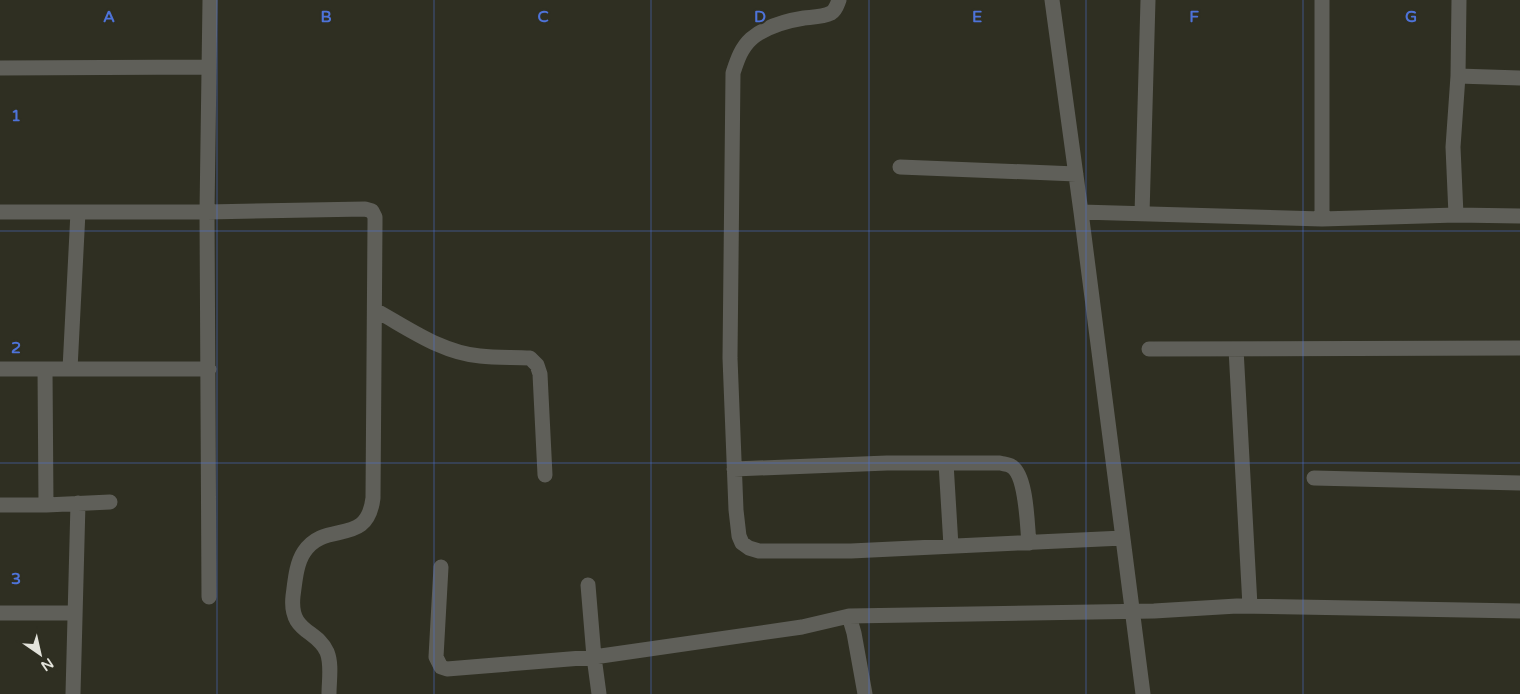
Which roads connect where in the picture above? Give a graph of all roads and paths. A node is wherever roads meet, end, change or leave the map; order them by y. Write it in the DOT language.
graph roads {
  1 [pos="210,0"];
  2 [pos="839,0"];
  3 [pos="1052,0"];
  4 [pos="1148,0"];
  5 [pos="1322,0"];
  6 [pos="1459,0"];
  7 [pos="209,67"];
  8 [pos="0,68"];
  9 [pos="1458,76"];
  10 [pos="1520,78"];
  11 [pos="900,167"];
  12 [pos="1076,174"];
  13 [pos="0,212"];
  14 [pos="78,212"];
  15 [pos="207,212"];
  16 [pos="1094,212"];
  17 [pos="1142,214"];
  18 [pos="1456,215"];
  19 [pos="1520,216"];
  20 [pos="1322,219"];
  21 [pos="375,310"];
  22 [pos="1520,348"];
  23 [pos="1149,349"];
  24 [pos="1236,349"];
  25 [pos="0,369"];
  26 [pos="45,369"];
  27 [pos="70,369"];
  28 [pos="209,369"];
  29 [pos="946,463"];
  30 [pos="734,469"];
  31 [pos="545,475"];
  32 [pos="1314,478"];
  33 [pos="1520,483"];
  34 [pos="110,502"];
  35 [pos="78,503"];
  36 [pos="0,505"];
  37 [pos="46,505"];
  38 [pos="1123,538"];
  39 [pos="1028,543"];
  40 [pos="950,546"];
  41 [pos="441,567"];
  42 [pos="588,585"];
  43 [pos="209,597"];
  44 [pos="1250,606"];
  45 [pos="1133,611"];
  46 [pos="1520,611"];
  47 [pos="0,613"];
  48 [pos="74,613"];
  49 [pos="849,616"];
  50 [pos="594,657"];
  51 [pos="73,694"];
  52 [pos="329,694"];
  53 [pos="599,694"];
  54 [pos="865,694"];
  55 [pos="1143,694"];
  1 -- 7 [label="street"];
  2 -- 30 [label="street"];
  3 -- 12 [label="street"];
  4 -- 17 [label="street"];
  5 -- 20 [label="street"];
  6 -- 9 [label="street"];
  7 -- 8 [label="street"];
  7 -- 15 [label="street"];
  9 -- 10 [label="street"];
  9 -- 18 [label="street"];
  11 -- 12 [label="street"];
  12 -- 16 [label="street"];
  13 -- 14 [label="street"];
  14 -- 15 [label="street"];
  14 -- 27 [label="street"];
  15 -- 21 [label="street"];
  15 -- 28 [label="street"];
  16 -- 17 [label="street"];
  16 -- 38 [label="street"];
  17 -- 20 [label="street"];
  18 -- 19 [label="street"];
  18 -- 20 [label="street"];
  21 -- 31 [label="street"];
  21 -- 52 [label="street"];
  22 -- 24 [label="street"];
  23 -- 24 [label="street"];
  24 -- 44 [label="street"];
  25 -- 26 [label="street"];
  26 -- 27 [label="street"];
  26 -- 37 [label="street"];
  27 -- 28 [label="street"];
  28 -- 43 [label="street"];
  29 -- 30 [label="street"];
  29 -- 39 [label="street"];
  29 -- 40 [label="street"];
  30 -- 40 [label="street"];
  32 -- 33 [label="street"];
  34 -- 35 [label="street"];
  35 -- 37 [label="street"];
  35 -- 48 [label="street"];
  36 -- 37 [label="street"];
  38 -- 39 [label="street"];
  38 -- 45 [label="street"];
  39 -- 40 [label="street"];
  41 -- 50 [label="street"];
  42 -- 50 [label="street"];
  44 -- 45 [label="street"];
  44 -- 46 [label="street"];
  45 -- 49 [label="street"];
  45 -- 55 [label="street"];
  47 -- 48 [label="street"];
  48 -- 51 [label="street"];
  49 -- 50 [label="street"];
  49 -- 54 [label="street"];
  50 -- 53 [label="street"];
}
